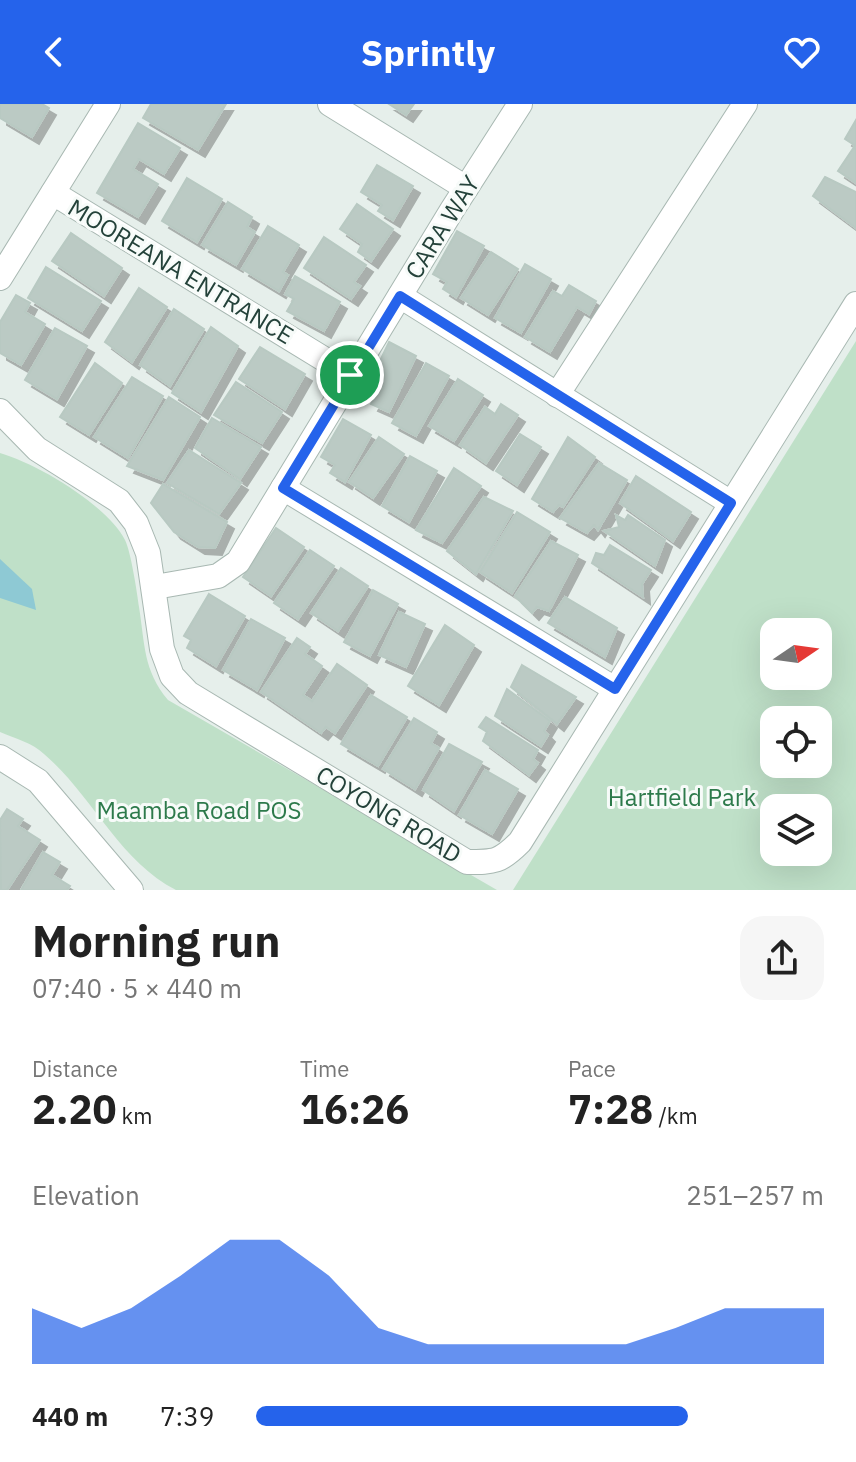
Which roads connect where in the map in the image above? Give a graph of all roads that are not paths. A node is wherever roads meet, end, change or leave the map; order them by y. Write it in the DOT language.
graph roads {
  1 [pos="108,104"];
  2 [pos="330,104"];
  3 [pos="520,104"];
  4 [pos="745,104"];
  5 [pos="466,188"];
  6 [pos="53,193"];
  7 [pos="0,278"];
  8 [pos="400,296"];
  9 [pos="856,304"];
  10 [pos="350,375"];
  11 [pos="564,399"];
  12 [pos="0,411"];
  13 [pos="283,488"];
  14 [pos="731,503"];
  15 [pos="155,587"];
  16 [pos="615,689"];
  17 [pos="0,757"];
  18 [pos="131,890"];
  1 -- 6 [label="street"];
  2 -- 5 [label="street"];
  3 -- 5 [label="street, CARA WAY"];
  4 -- 11 [label="street"];
  5 -- 8 [label="street, CARA WAY"];
  6 -- 7 [label="street"];
  6 -- 10 [label="street, MOOREANA ENTRANCE"];
  8 -- 10 [label="street, CARA WAY"];
  8 -- 11 [label="street"];
  9 -- 14 [label="street, COYONG ROAD"];
  10 -- 13 [label="street, CARA WAY"];
  11 -- 14 [label="street"];
  12 -- 15 [label="street, COYONG ROAD"];
  13 -- 15 [label="street, CARA WAY"];
  13 -- 16 [label="street"];
  14 -- 16 [label="street, COYONG ROAD"];
  15 -- 16 [label="street, COYONG ROAD"];
  17 -- 18 [label="street"];
}
